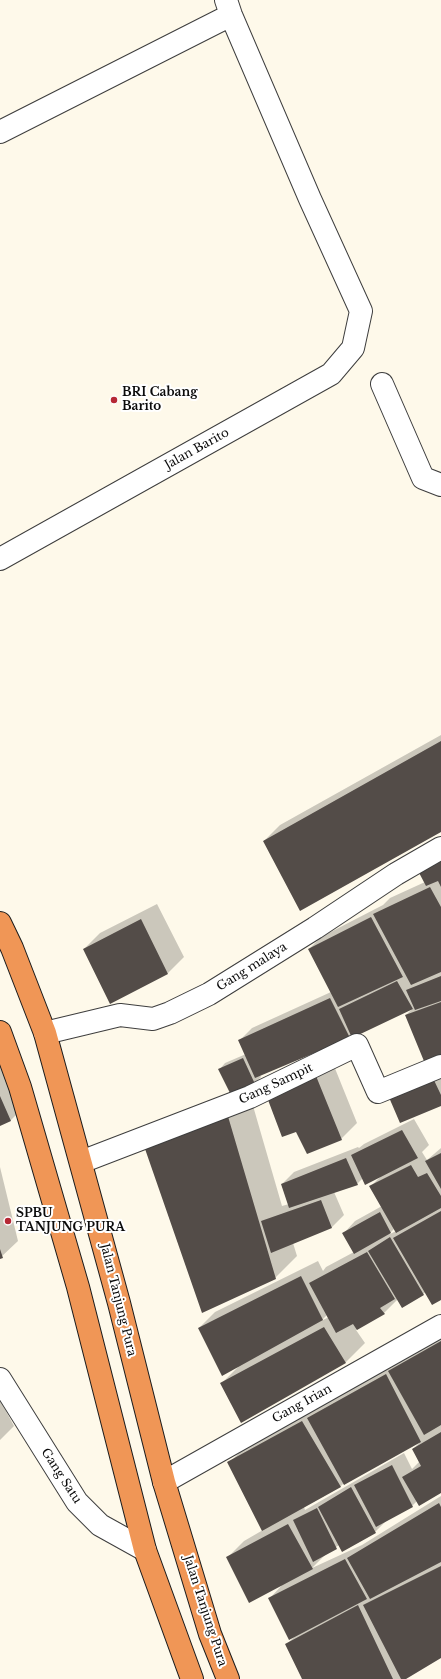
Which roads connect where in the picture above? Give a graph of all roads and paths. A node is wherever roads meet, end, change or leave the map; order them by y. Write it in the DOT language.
graph roads {
  1 [pos="228,8"];
  2 [pos="0,132"];
  3 [pos="382,384"];
  4 [pos="441,485"];
  5 [pos="0,558"];
  6 [pos="441,848"];
  7 [pos="0,923"];
  8 [pos="0,1032"];
  9 [pos="45,1033"];
  10 [pos="441,1066"];
  11 [pos="81,1162"];
  12 [pos="441,1326"];
  13 [pos="0,1379"];
  14 [pos="164,1482"];
  15 [pos="145,1550"];
  16 [pos="192,1679"];
  17 [pos="228,1679"];
  1 -- 2 [label="street"];
  1 -- 5 [label="street, Jalan Barito"];
  3 -- 4 [label="street"];
  6 -- 9 [label="street, Gang malaya"];
  7 -- 9 [label="highway, Jalan Tanjung Pura"];
  8 -- 15 [label="highway"];
  9 -- 11 [label="highway, Jalan Tanjung Pura"];
  10 -- 11 [label="street, Gang Sampit"];
  11 -- 14 [label="highway, Jalan Tanjung Pura"];
  12 -- 14 [label="street, Gang Irian"];
  13 -- 15 [label="street, Gang Satu"];
  14 -- 17 [label="highway, Jalan Tanjung Pura"];
  15 -- 16 [label="highway"];
}
